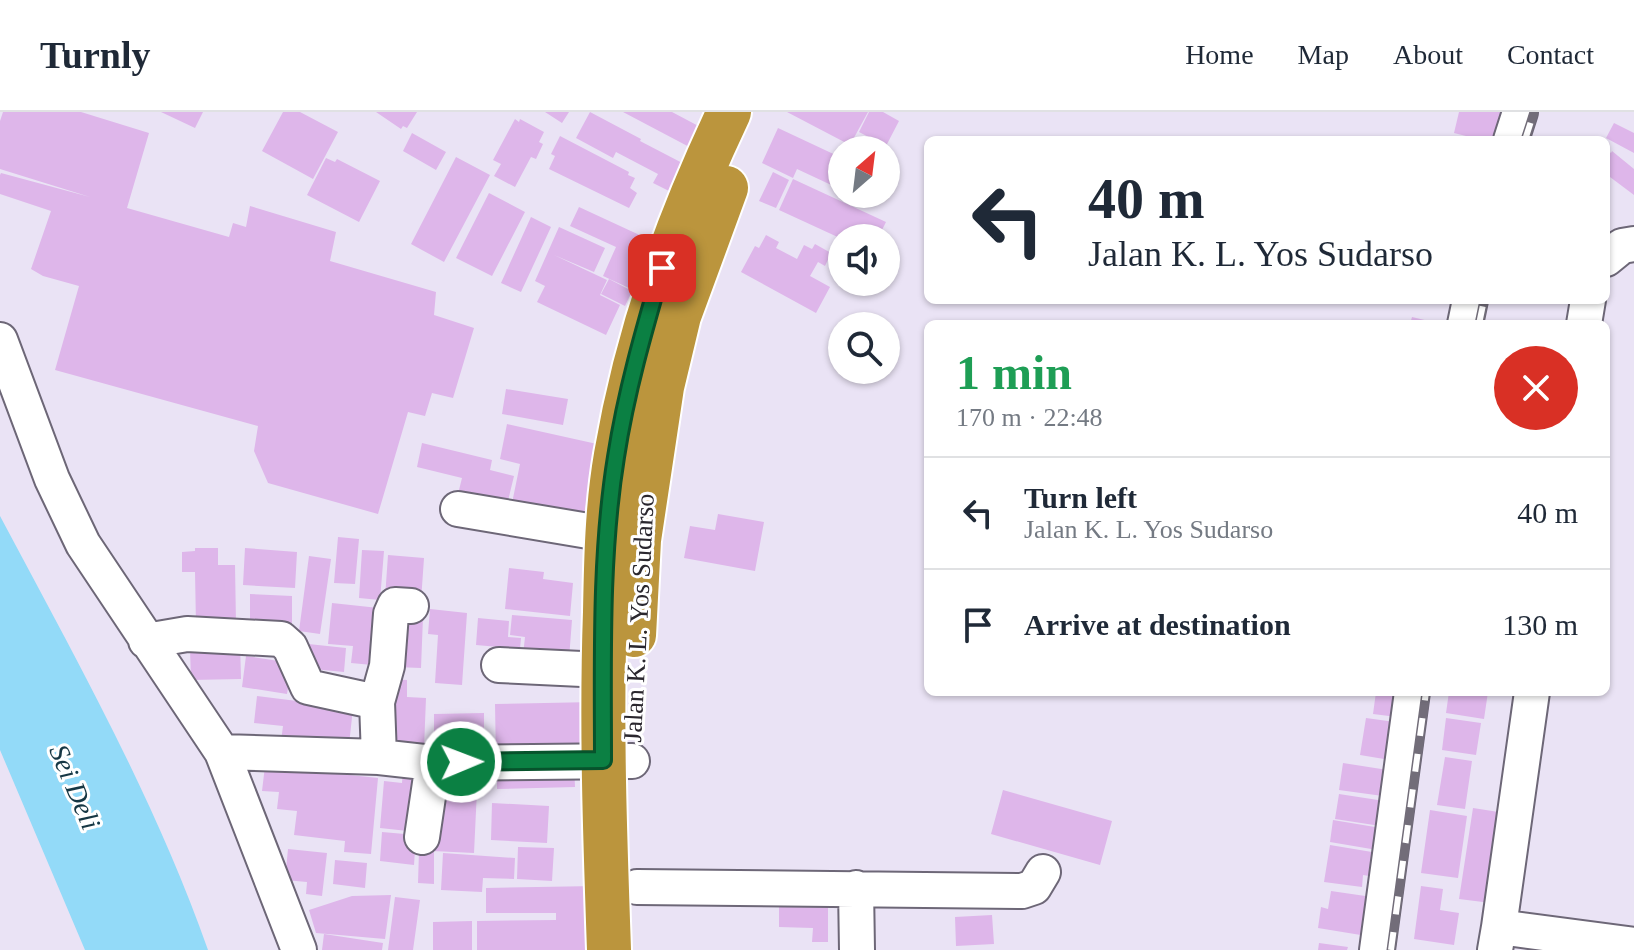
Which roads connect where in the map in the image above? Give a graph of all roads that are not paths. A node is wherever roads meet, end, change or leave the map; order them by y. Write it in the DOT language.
graph roads {
  1 [pos="729,112"];
  2 [pos="757,112"];
  3 [pos="1520,112"];
  4 [pos="1512,136"];
  5 [pos="1634,244"];
  6 [pos="1610,256"];
  7 [pos="0,340"];
  8 [pos="458,509"];
  9 [pos="623,537"];
  10 [pos="411,606"];
  11 [pos="146,641"];
  12 [pos="499,665"];
  13 [pos="603,670"];
  14 [pos="1411,696"];
  15 [pos="1531,696"];
  16 [pos="377,702"];
  17 [pos="222,752"];
  18 [pos="379,757"];
  19 [pos="617,760"];
  20 [pos="433,763"];
  21 [pos="422,837"];
  22 [pos="1043,872"];
  23 [pos="637,887"];
  24 [pos="856,888"];
  25 [pos="1497,939"];
  26 [pos="1634,945"];
  27 [pos="299,950"];
  28 [pos="609,950"];
  29 [pos="639,950"];
  30 [pos="857,950"];
  31 [pos="1377,950"];
  1 -- 9 [label="highway, Jalan K. L. Yos Sudarso"];
  2 -- 9 [label="highway, Jalan K. L. Yos Sudarso"];
  3 -- 4 [label="street"];
  5 -- 6 [label="street"];
  7 -- 11 [label="street"];
  8 -- 9 [label="street"];
  9 -- 13 [label="highway, Jalan K. L. Yos Sudarso"];
  9 -- 19 [label="highway, Jalan K. L. Yos Sudarso"];
  10 -- 16 [label="street"];
  11 -- 16 [label="street"];
  11 -- 17 [label="street"];
  12 -- 13 [label="street"];
  13 -- 19 [label="highway, Jalan K. L. Yos Sudarso"];
  14 -- 31 [label="street"];
  15 -- 25 [label="street"];
  16 -- 18 [label="street"];
  17 -- 18 [label="street"];
  17 -- 27 [label="street"];
  18 -- 20 [label="street"];
  19 -- 20 [label="street"];
  19 -- 23 [label="highway, Jalan K. L. Yos Sudarso"];
  19 -- 28 [label="highway, Jalan K. L. Yos Sudarso"];
  20 -- 21 [label="street"];
  22 -- 24 [label="street"];
  23 -- 24 [label="street"];
  23 -- 29 [label="highway, Jalan K. L. Yos Sudarso"];
  24 -- 30 [label="street"];
  25 -- 26 [label="street"];
}
